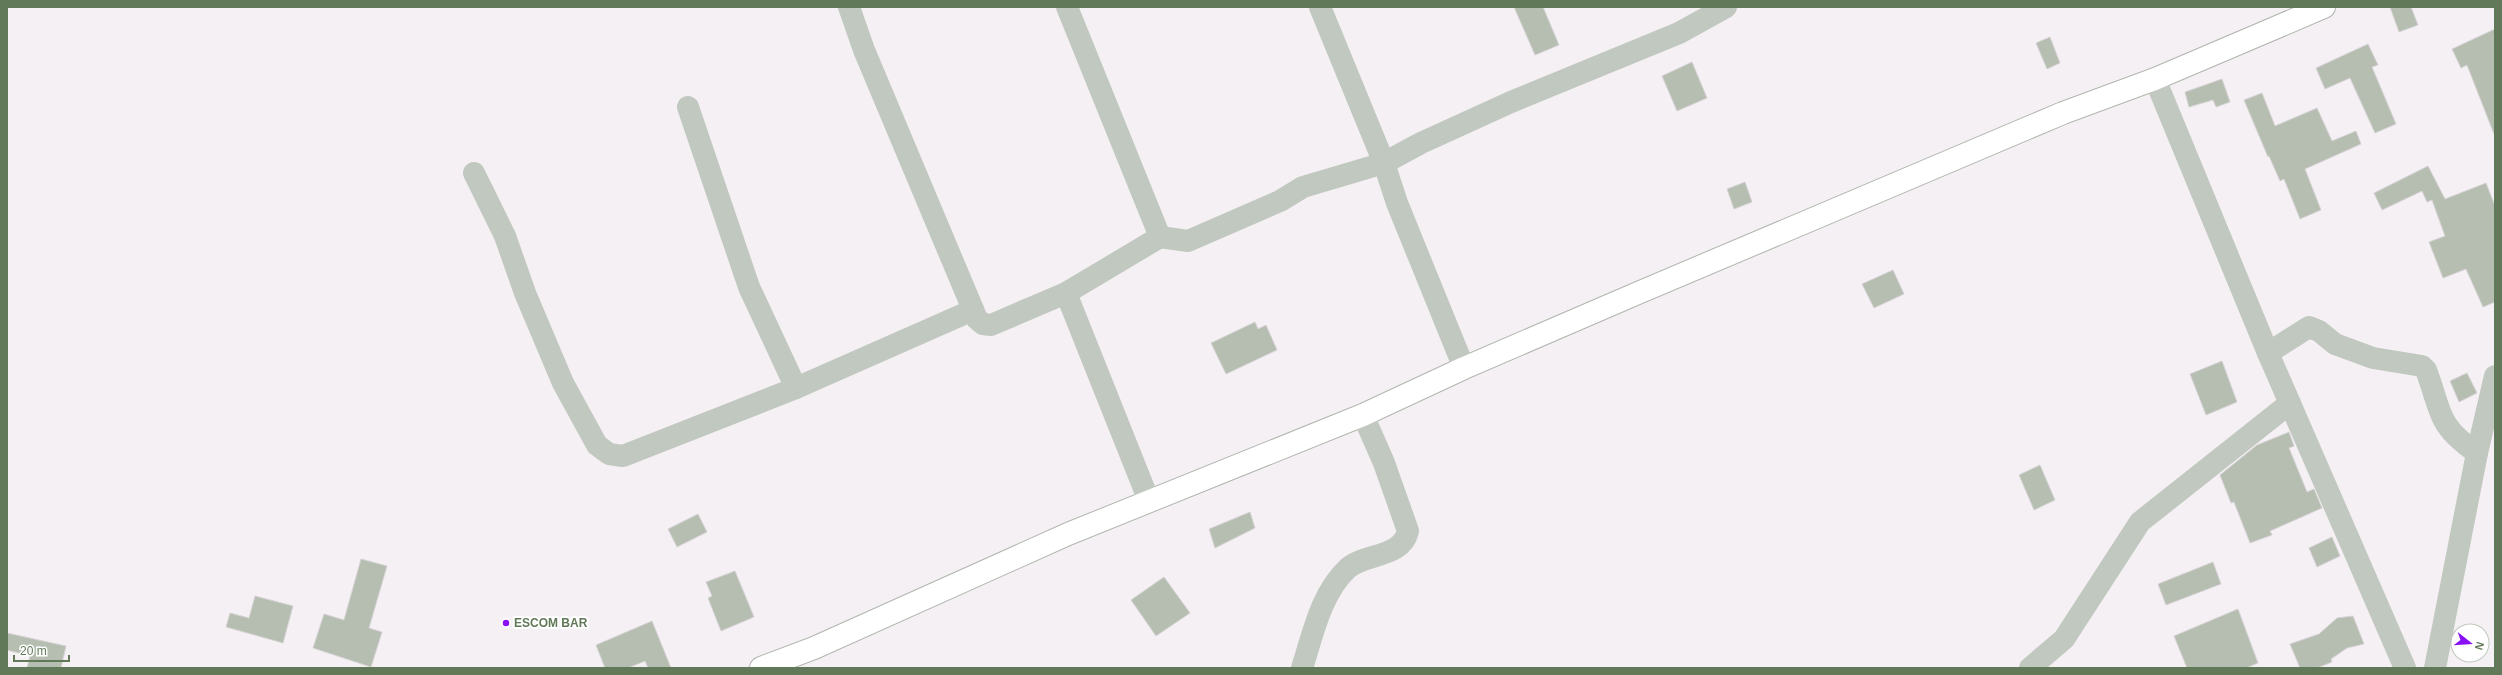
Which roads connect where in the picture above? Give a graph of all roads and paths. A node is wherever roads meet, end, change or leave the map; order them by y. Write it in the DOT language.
graph roads {
  1 [pos="848,7"];
  2 [pos="1067,7"];
  3 [pos="1320,7"];
  4 [pos="1726,7"];
  5 [pos="2324,7"];
  6 [pos="2155,79"];
  7 [pos="688,107"];
  8 [pos="1384,163"];
  9 [pos="474,173"];
  10 [pos="1160,237"];
  11 [pos="1066,293"];
  12 [pos="974,310"];
  13 [pos="2268,353"];
  14 [pos="1464,368"];
  15 [pos="2494,386"];
  16 [pos="796,388"];
  17 [pos="2290,402"];
  18 [pos="1363,415"];
  19 [pos="2477,453"];
  20 [pos="1149,501"];
  21 [pos="761,668"];
  22 [pos="1302,668"];
  23 [pos="2030,668"];
  24 [pos="2405,668"];
  25 [pos="2435,668"];
  1 -- 12 [label="street"];
  2 -- 10 [label="street"];
  3 -- 8 [label="street"];
  4 -- 8 [label="street"];
  5 -- 6 [label="highway"];
  6 -- 13 [label="street"];
  6 -- 14 [label="highway"];
  7 -- 16 [label="street"];
  8 -- 10 [label="street"];
  8 -- 14 [label="street"];
  9 -- 16 [label="street"];
  10 -- 11 [label="street"];
  11 -- 12 [label="street"];
  11 -- 20 [label="street"];
  12 -- 16 [label="street"];
  13 -- 17 [label="street"];
  13 -- 19 [label="street"];
  14 -- 18 [label="highway"];
  15 -- 19 [label="street"];
  17 -- 23 [label="street"];
  17 -- 24 [label="street"];
  18 -- 20 [label="highway"];
  18 -- 22 [label="street"];
  19 -- 25 [label="street"];
  20 -- 21 [label="highway"];
}
